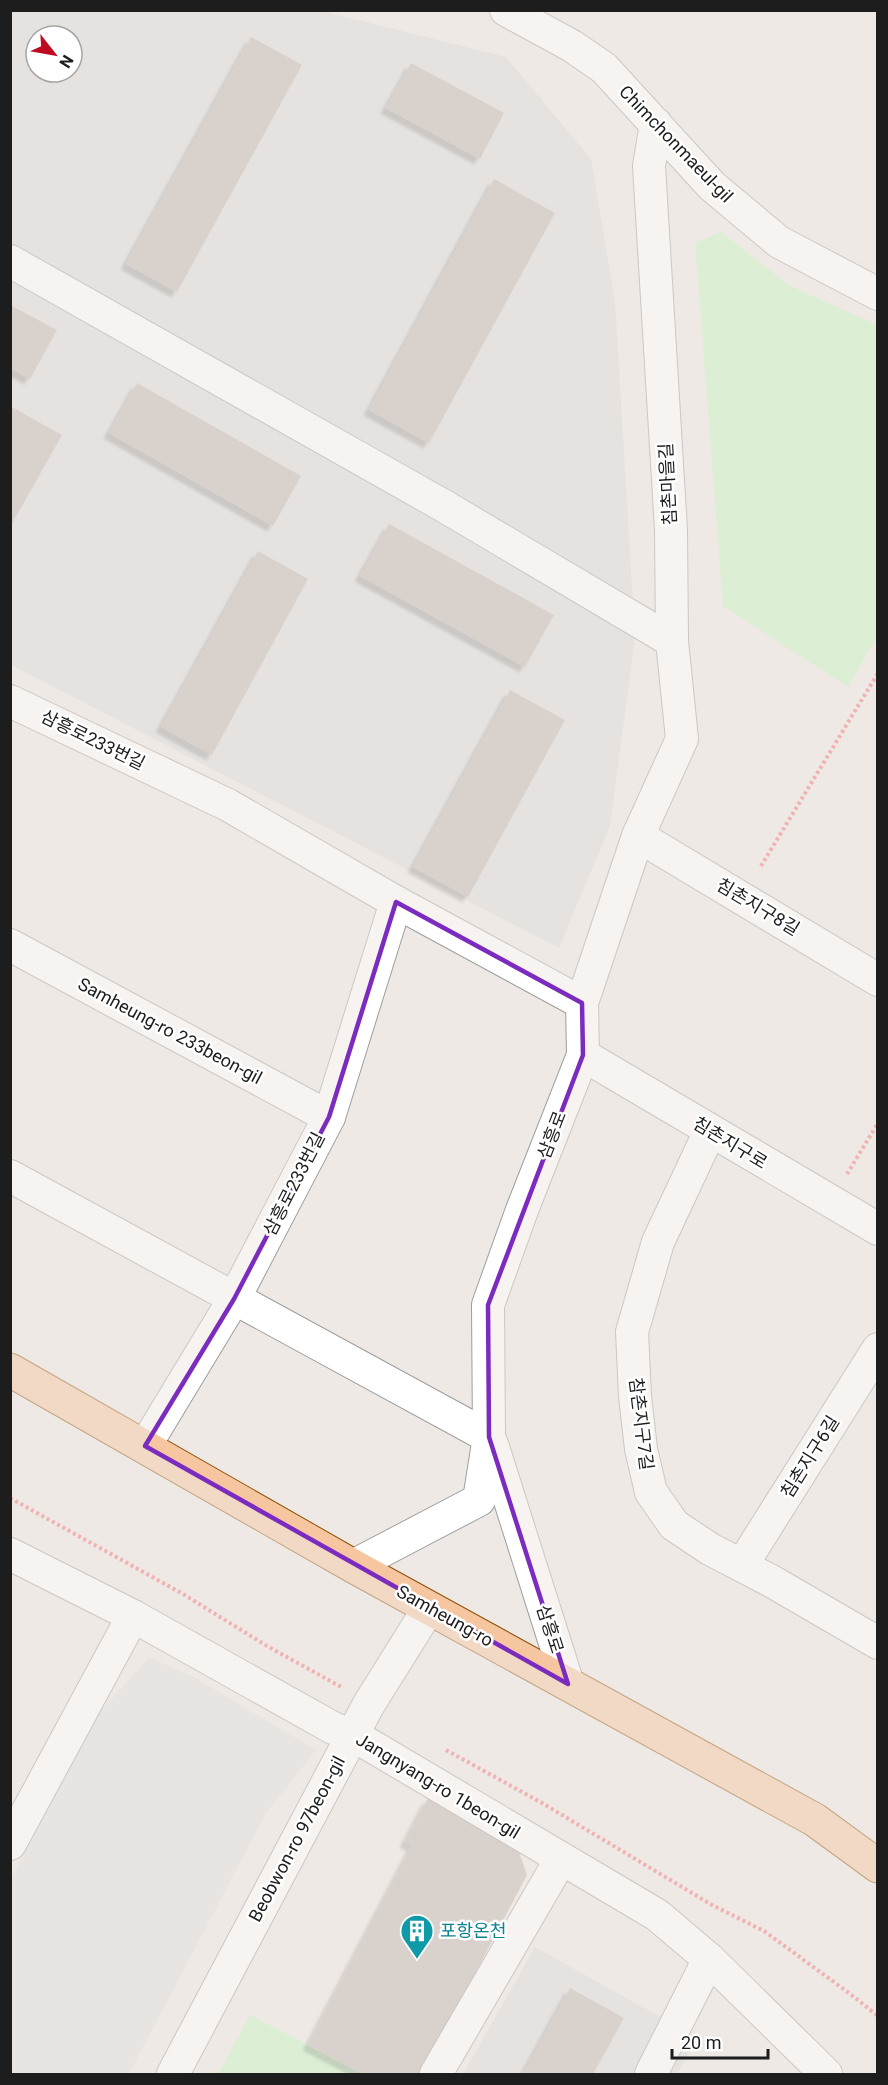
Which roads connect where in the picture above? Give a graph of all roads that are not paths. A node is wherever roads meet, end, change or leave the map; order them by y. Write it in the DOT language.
graph roads {
  1 [pos="506,10"];
  2 [pos="656,124"];
  3 [pos="10,261"];
  4 [pos="878,294"];
  5 [pos="672,641"];
  6 [pos="10,701"];
  7 [pos="638,836"];
  8 [pos="396,902"];
  9 [pos="10,945"];
  10 [pos="878,980"];
  11 [pos="582,1003"];
  12 [pos="583,1055"];
  13 [pos="329,1117"];
  14 [pos="710,1131"];
  15 [pos="10,1176"];
  16 [pos="878,1229"];
  17 [pos="234,1299"];
  18 [pos="878,1349"];
  19 [pos="10,1370"];
  20 [pos="489,1437"];
  21 [pos="145,1446"];
  22 [pos="10,1554"];
  23 [pos="742,1565"];
  24 [pos="353,1566"];
  25 [pos="429,1608"];
  26 [pos="133,1616"];
  27 [pos="878,1643"];
  28 [pos="568,1684"];
  29 [pos="353,1735"];
  30 [pos="10,1844"];
  31 [pos="561,1859"];
  32 [pos="878,1866"];
  33 [pos="709,1959"];
  34 [pos="173,2074"];
  35 [pos="436,2074"];
  36 [pos="651,2074"];
  37 [pos="826,2074"];
  1 -- 2 [label="street, Chimchonmaeul-gil"];
  2 -- 4 [label="street, Chimchonmaeul-gil"];
  2 -- 5 [label="street, 침촌마을길"];
  3 -- 5 [label="street"];
  5 -- 7 [label="street, 침촌마을길"];
  6 -- 8 [label="street, 삼흥로233번길"];
  7 -- 10 [label="street, 침촌지구8길"];
  7 -- 11 [label="street, 삼흥로"];
  8 -- 11 [label="street, 삼흥로233번길"];
  8 -- 13 [label="street, 삼흥로233번길"];
  9 -- 13 [label="street, Samheung-ro 233beon-gil"];
  11 -- 12 [label="street, 삼흥로"];
  12 -- 14 [label="street, 침촌지구로"];
  12 -- 20 [label="street, 삼흥로"];
  13 -- 17 [label="street, 삼흥로233번길"];
  14 -- 16 [label="street, 침촌지구로"];
  14 -- 23 [label="street, 참촌지구7길"];
  15 -- 17 [label="street"];
  17 -- 20 [label="street"];
  17 -- 21 [label="street, 삼흥로233번길"];
  18 -- 23 [label="street, 침촌지구6길"];
  19 -- 21 [label="main road, Samheung-ro"];
  20 -- 24 [label="street, 삼흥로"];
  20 -- 28 [label="street, 삼흥로"];
  21 -- 24 [label="main road, Samheung-ro"];
  22 -- 26 [label="street, Jangnyang-ro 1beon-gil"];
  23 -- 27 [label="street, 참촌지구7길"];
  24 -- 25 [label="main road, Samheung-ro"];
  25 -- 28 [label="main road, Samheung-ro"];
  25 -- 29 [label="street, Beobwon-ro 97beon-gil"];
  26 -- 29 [label="street, Jangnyang-ro 1beon-gil"];
  26 -- 30 [label="street"];
  28 -- 32 [label="main road, Samheung-ro"];
  29 -- 31 [label="street, Jangnyang-ro 1beon-gil"];
  29 -- 34 [label="street, Beobwon-ro 97beon-gil"];
  31 -- 33 [label="street, Jangnyang-ro 1beon-gil"];
  31 -- 35 [label="street"];
  33 -- 36 [label="street"];
  33 -- 37 [label="street, Jangnyang-ro 1beon-gil"];
}
